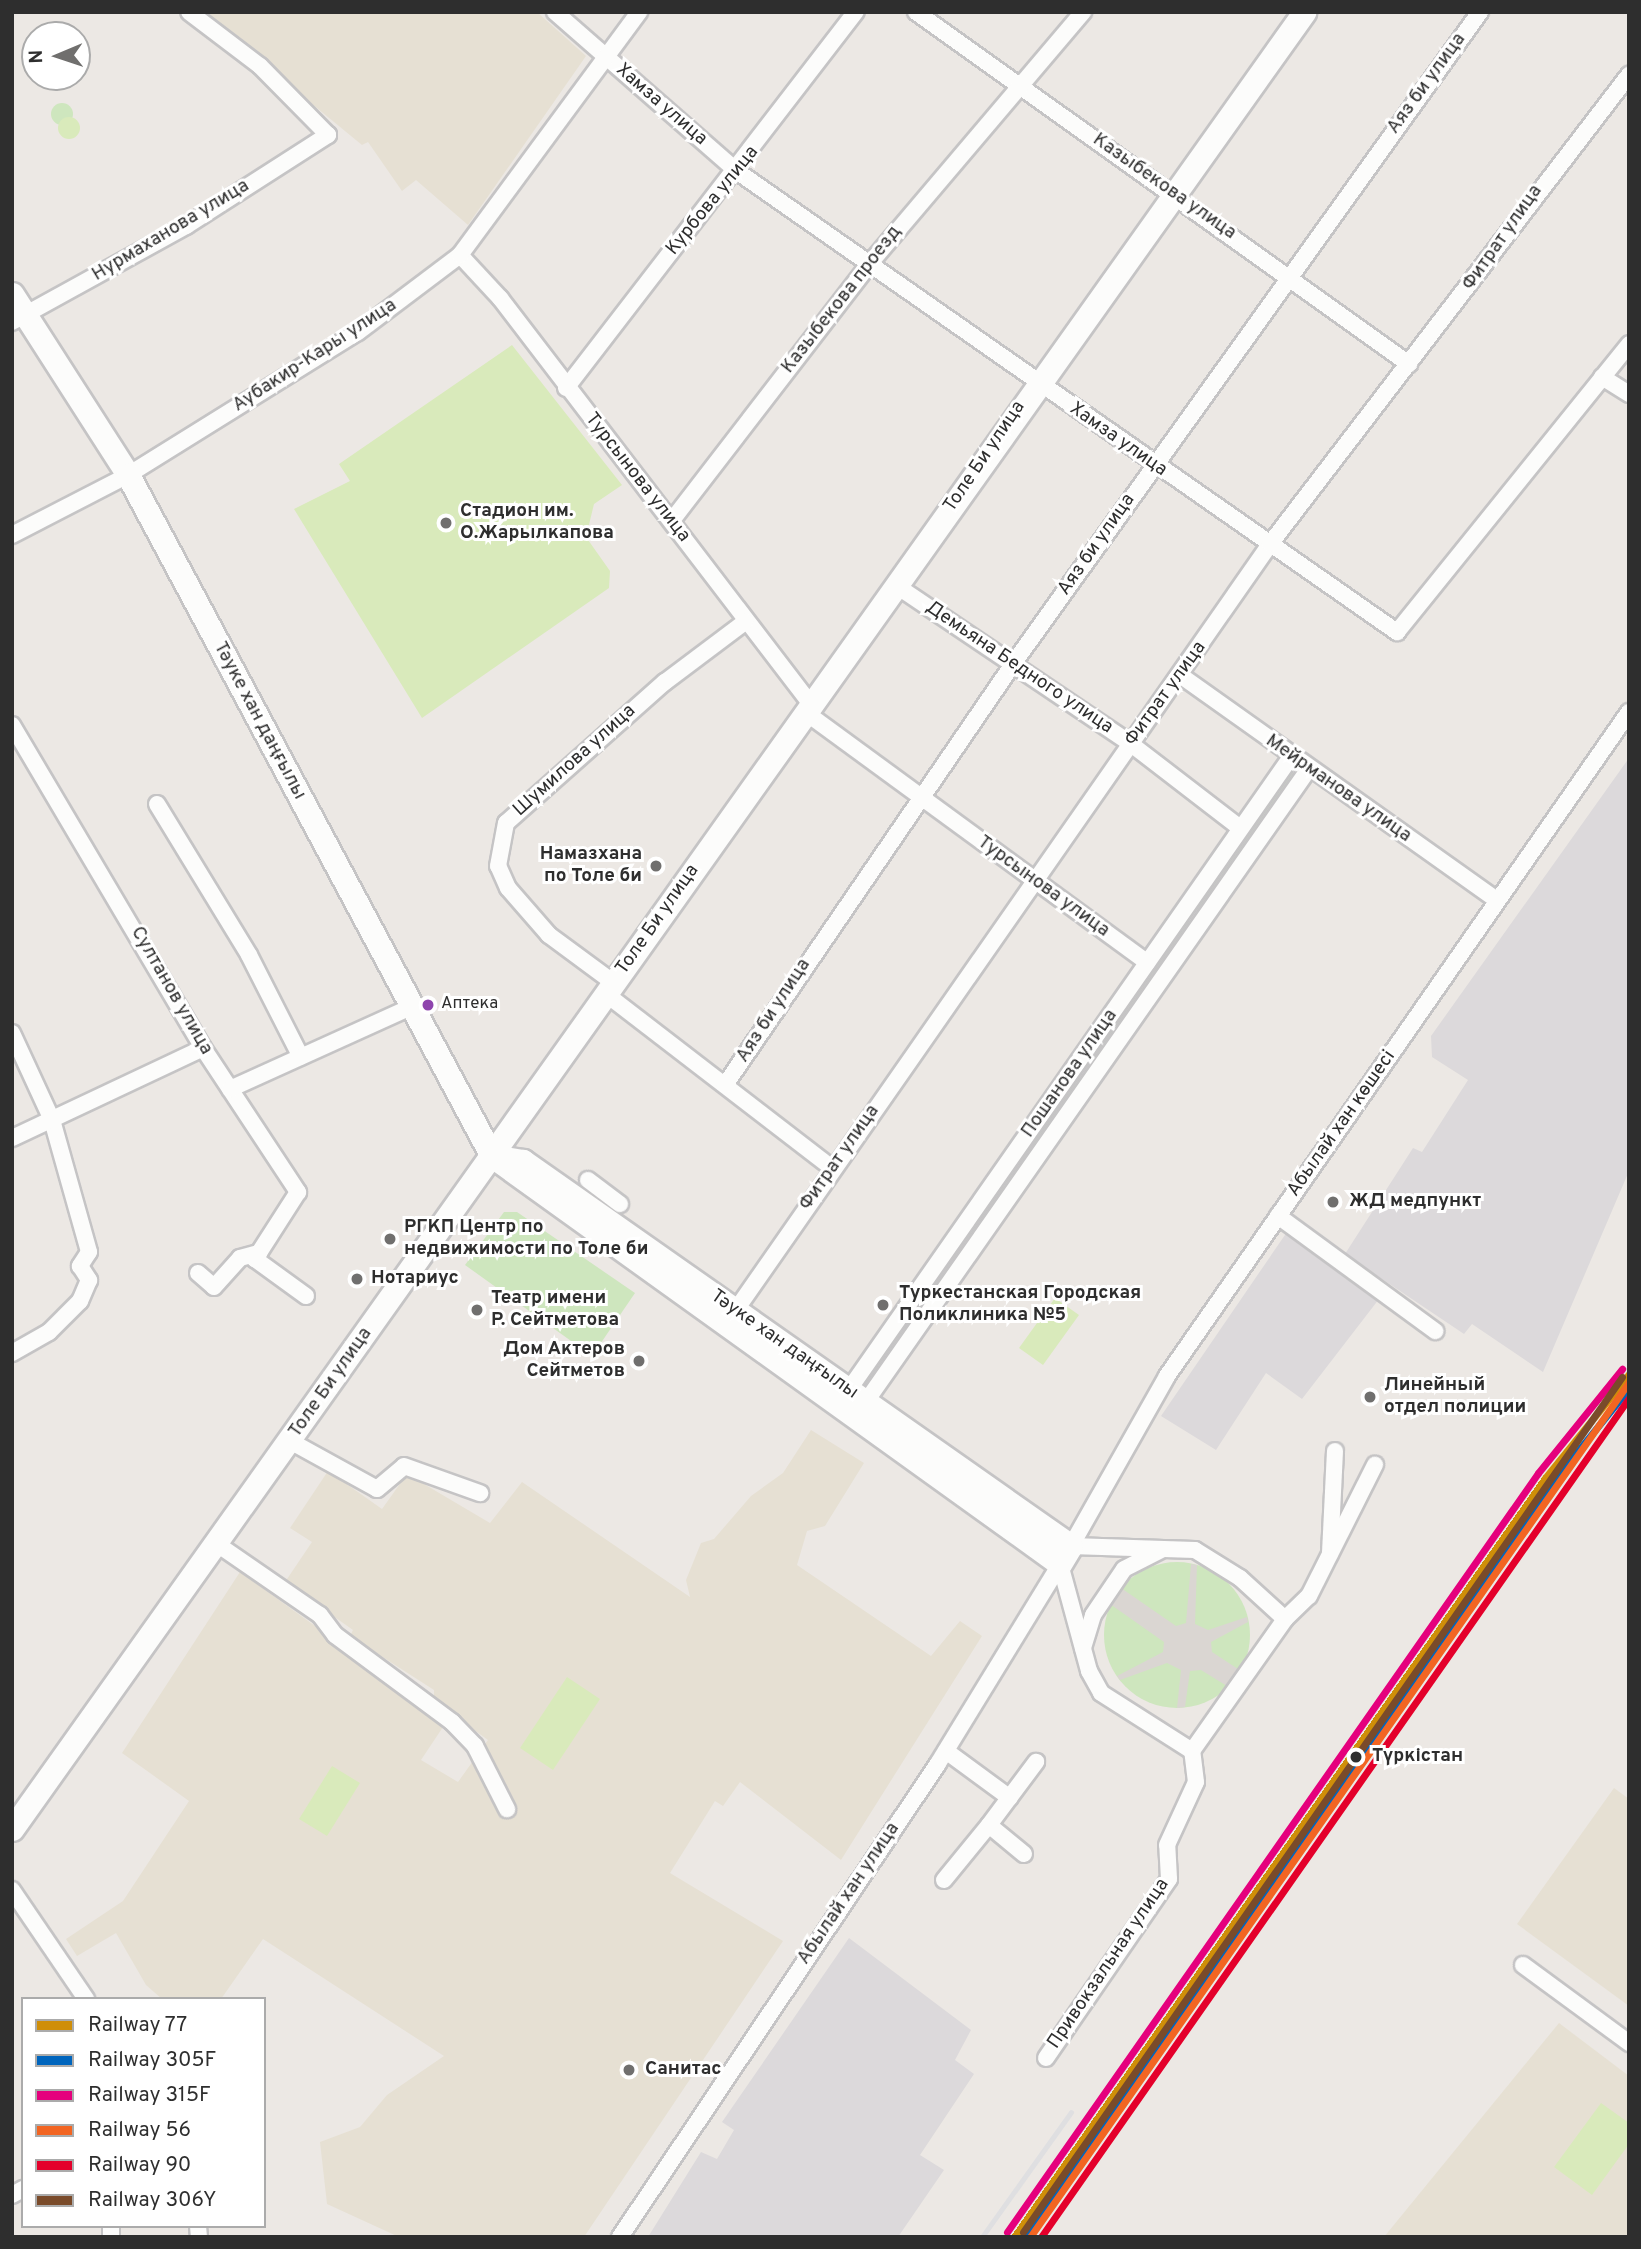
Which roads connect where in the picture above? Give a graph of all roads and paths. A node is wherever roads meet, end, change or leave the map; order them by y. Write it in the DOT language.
graph roads {
  1 [pos="189,12"];
  2 [pos="555,12"];
  3 [pos="639,12"];
  4 [pos="856,12"];
  5 [pos="916,12"];
  6 [pos="1083,12"];
  7 [pos="1304,12"];
  8 [pos="1480,12"];
  9 [pos="606,58"];
  10 [pos="1629,75"];
  11 [pos="1021,89"];
  12 [pos="738,172"];
  13 [pos="1176,194"];
  14 [pos="460,255"];
  15 [pos="872,262"];
  16 [pos="1292,276"];
  17 [pos="12,294"];
  18 [pos="19,319"];
  19 [pos="1629,344"];
  20 [pos="1409,364"];
  21 [pos="1602,377"];
  22 [pos="1036,383"];
  23 [pos="566,388"];
  24 [pos="1629,394"];
  25 [pos="1154,465"];
  26 [pos="128,475"];
  27 [pos="673,519"];
  28 [pos="12,535"];
  29 [pos="1270,544"];
  30 [pos="897,586"];
  31 [pos="746,622"];
  32 [pos="1013,664"];
  33 [pos="1180,675"];
  34 [pos="808,708"];
  35 [pos="1629,712"];
  36 [pos="12,725"];
  37 [pos="1131,744"];
  38 [pos="1291,757"];
  39 [pos="1308,770"];
  40 [pos="925,795"];
  41 [pos="157,804"];
  42 [pos="1240,828"];
  43 [pos="1032,878"];
  44 [pos="1497,900"];
  45 [pos="1147,962"];
  46 [pos="610,988"];
  47 [pos="413,1006"];
  48 [pos="12,1033"];
  49 [pos="203,1048"];
  50 [pos="301,1057"];
  51 [pos="725,1086"];
  52 [pos="230,1089"];
  53 [pos="52,1120"];
  54 [pos="12,1138"];
  55 [pos="492,1156"];
  56 [pos="832,1168"];
  57 [pos="588,1180"];
  58 [pos="620,1204"];
  59 [pos="1278,1216"];
  60 [pos="259,1253"];
  61 [pos="198,1273"];
  62 [pos="306,1296"];
  63 [pos="729,1319"];
  64 [pos="1435,1331"];
  65 [pos="12,1353"];
  66 [pos="857,1397"];
  67 [pos="290,1441"];
  68 [pos="1335,1451"];
  69 [pos="1375,1465"];
  70 [pos="481,1493"];
  71 [pos="217,1544"];
  72 [pos="1173,1546"];
  73 [pos="1065,1555"];
  74 [pos="1331,1555"];
  75 [pos="1285,1619"];
  76 [pos="1083,1650"];
  77 [pos="946,1751"];
  78 [pos="1192,1751"];
  79 [pos="1036,1762"];
  80 [pos="1010,1798"];
  81 [pos="507,1809"];
  82 [pos="989,1825"];
  83 [pos="12,1829"];
  84 [pos="1024,1854"];
  85 [pos="943,1880"];
  86 [pos="12,1890"];
  87 [pos="1523,1965"];
  88 [pos="85,1997"];
  89 [pos="1629,2043"];
  90 [pos="1046,2058"];
  91 [pos="620,2237"];
  1 -- 18 [label="street, Нурмаханова улица"];
  2 -- 9 [label="street, Хамза улица"];
  3 -- 9 [label="street, Аубакир-Кары улица"];
  4 -- 12 [label="street, Курбова улица"];
  5 -- 11 [label="street, Казыбекова улица"];
  6 -- 11 [label="street, Казыбекова проезд"];
  7 -- 13 [label="street, Толе Би улица"];
  8 -- 16 [label="street, Аяз би улица"];
  9 -- 12 [label="street, Хамза улица"];
  9 -- 14 [label="street, Аубакир-Кары улица"];
  10 -- 20 [label="street, Фитрат улица"];
  11 -- 13 [label="street, Казыбекова улица"];
  11 -- 15 [label="street, Казыбекова проезд"];
  12 -- 15 [label="street, Хамза улица"];
  12 -- 23 [label="street, Курбова улица"];
  13 -- 16 [label="street, Казыбекова улица"];
  13 -- 22 [label="street, Толе Би улица"];
  14 -- 23 [label="street, Турсынова улица"];
  14 -- 26 [label="street, Аубакир-Кары улица"];
  15 -- 22 [label="street, Хамза улица"];
  15 -- 27 [label="street, Казыбекова проезд"];
  16 -- 20 [label="street, Казыбекова улица"];
  16 -- 25 [label="street, Аяз би улица"];
  17 -- 18 [label="street, Тәуке хан даңғылы"];
  18 -- 26 [label="street, Тәуке хан даңғылы"];
  19 -- 21 [label="street, Хамза улица"];
  20 -- 29 [label="street, Фитрат улица"];
  21 -- 24 [label="street"];
  21 -- 29 [label="street, Хамза улица"];
  22 -- 25 [label="street, Хамза улица"];
  22 -- 30 [label="street, Толе Би улица"];
  23 -- 27 [label="street, Турсынова улица"];
  25 -- 29 [label="street, Хамза улица"];
  25 -- 32 [label="street, Аяз би улица"];
  26 -- 28 [label="street, Аубакир-Кары улица"];
  26 -- 47 [label="street, Тәуке хан даңғылы"];
  27 -- 31 [label="street, Турсынова улица"];
  29 -- 33 [label="street, Фитрат улица"];
  30 -- 32 [label="street, Демьяна Бедного улица"];
  30 -- 34 [label="street, Толе Би улица"];
  31 -- 34 [label="street, Турсынова улица"];
  31 -- 46 [label="street, Шумилова улица"];
  32 -- 37 [label="street, Демьяна Бедного улица"];
  32 -- 40 [label="street, Аяз би улица"];
  33 -- 37 [label="street, Фитрат улица"];
  33 -- 38 [label="street, Мейрманова улица"];
  34 -- 40 [label="street, Турсынова улица"];
  34 -- 46 [label="street, Толе Би улица"];
  35 -- 44 [label="street, Абылай хан көшесі"];
  36 -- 49 [label="street, Султанов улица"];
  37 -- 42 [label="street, Демьяна Бедного улица"];
  37 -- 43 [label="street, Фитрат улица"];
  38 -- 39 [label="street, Мейрманова улица"];
  38 -- 42 [label="street, Пошанова улица"];
  39 -- 44 [label="street, Мейрманова улица"];
  39 -- 66 [label="street, Пошанова улица"];
  40 -- 43 [label="street, Турсынова улица"];
  40 -- 51 [label="street, Аяз би улица"];
  41 -- 50 [label="street"];
  42 -- 45 [label="street, Пошанова улица"];
  43 -- 45 [label="street, Турсынова улица"];
  43 -- 56 [label="street, Фитрат улица"];
  44 -- 59 [label="street, Абылай хан көшесі"];
  45 -- 66 [label="street, Пошанова улица"];
  46 -- 51 [label="street, Шумилова улица"];
  46 -- 55 [label="street, Толе Би улица"];
  47 -- 50 [label="street"];
  47 -- 55 [label="street, Тәуке хан даңғылы"];
  48 -- 53 [label="street"];
  49 -- 52 [label="street, Султанов улица"];
  49 -- 53 [label="street"];
  50 -- 52 [label="street"];
  51 -- 56 [label="street, Шумилова улица"];
  52 -- 60 [label="street, Султанов улица"];
  53 -- 54 [label="street"];
  53 -- 65 [label="street"];
  55 -- 63 [label="street, Тәуке хан даңғылы"];
  55 -- 67 [label="street, Толе Би улица"];
  56 -- 63 [label="street, Фитрат улица"];
  57 -- 58 [label="street"];
  59 -- 64 [label="street"];
  59 -- 73 [label="street, Абылай хан көшесі"];
  60 -- 61 [label="street, Султанов улица"];
  60 -- 62 [label="street"];
  63 -- 66 [label="street, Тәуке хан даңғылы"];
  63 -- 73 [label="street, Тәуке хан даңғылы"];
  66 -- 73 [label="street, Тәуке хан даңғылы"];
  67 -- 70 [label="street"];
  67 -- 71 [label="street, Толе Би улица"];
  68 -- 74 [label="street"];
  69 -- 74 [label="street"];
  71 -- 81 [label="street"];
  71 -- 83 [label="street, Толе Би улица"];
  72 -- 73 [label="street"];
  72 -- 75 [label="street"];
  72 -- 76 [label="street"];
  73 -- 76 [label="street"];
  73 -- 77 [label="street, Абылай хан улица"];
  74 -- 75 [label="street"];
  75 -- 78 [label="street"];
  76 -- 78 [label="street"];
  77 -- 80 [label="street"];
  77 -- 91 [label="street, Абылай хан улица"];
  78 -- 90 [label="street, Привокзальная улица"];
  79 -- 80 [label="street"];
  80 -- 82 [label="street"];
  82 -- 84 [label="street"];
  82 -- 85 [label="street"];
  86 -- 88 [label="street"];
  87 -- 89 [label="street"];
}
